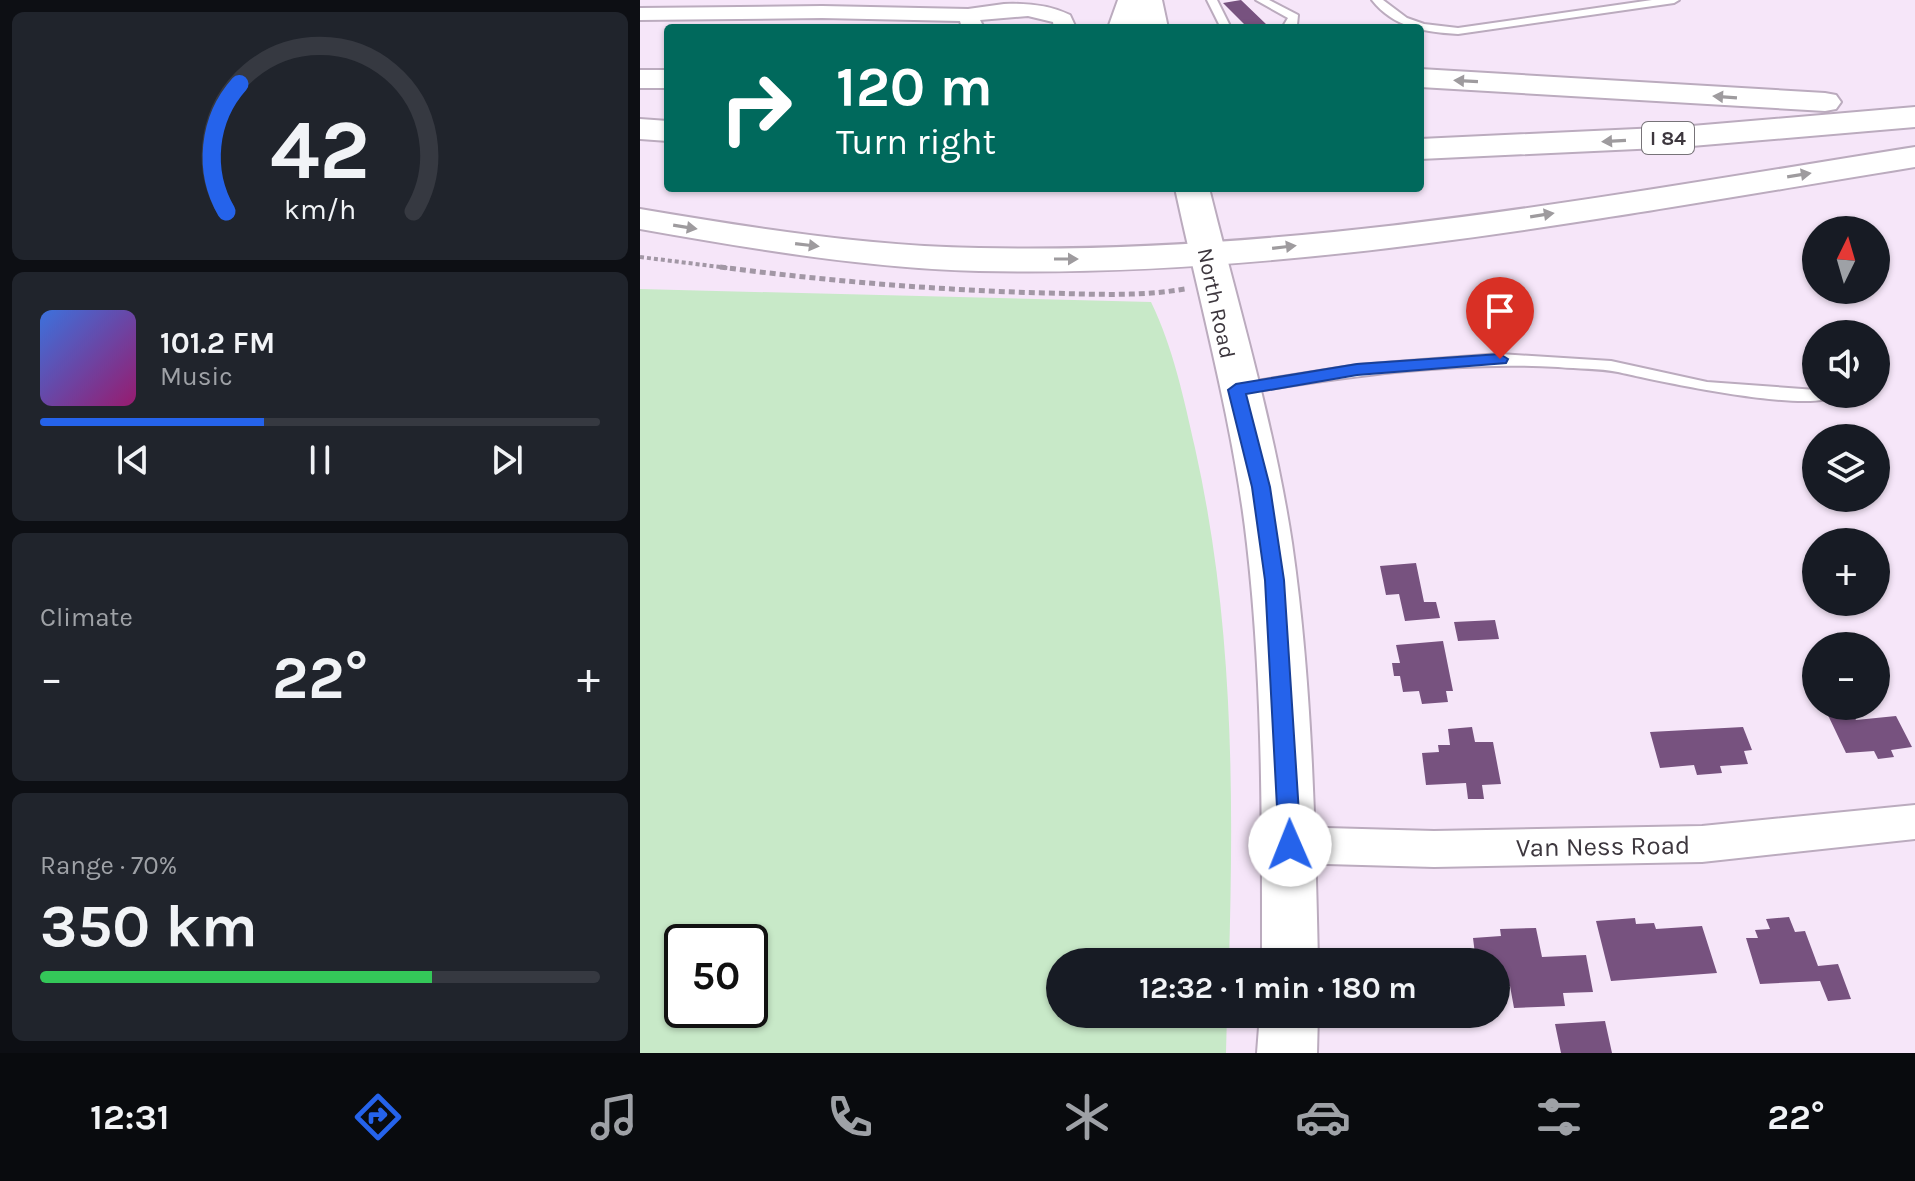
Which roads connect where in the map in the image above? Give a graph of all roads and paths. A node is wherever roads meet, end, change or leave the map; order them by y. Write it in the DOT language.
graph roads {
  1 [pos="1132,0"];
  2 [pos="1148,0"];
  3 [pos="1212,0"];
  4 [pos="1261,0"];
  5 [pos="1377,0"];
  6 [pos="1674,0"];
  7 [pos="640,14"];
  8 [pos="971,22"];
  9 [pos="1064,24"];
  10 [pos="1124,24"];
  11 [pos="1152,24"];
  12 [pos="1224,24"];
  13 [pos="1292,24"];
  14 [pos="1412,24"];
  15 [pos="1424,27"];
  16 [pos="1424,78"];
  17 [pos="640,79"];
  18 [pos="664,79"];
  19 [pos="1915,101"];
  20 [pos="1915,117"];
  21 [pos="640,129"];
  22 [pos="664,131"];
  23 [pos="1915,139"];
  24 [pos="1424,149"];
  25 [pos="640,155"];
  26 [pos="664,156"];
  27 [pos="1915,157"];
  28 [pos="1424,171"];
  29 [pos="1195,203"];
  30 [pos="640,219"];
  31 [pos="1206,255"];
  32 [pos="1236,390"];
  33 [pos="1802,396"];
  34 [pos="1915,822"];
  35 [pos="1290,845"];
  36 [pos="1290,948"];
  37 [pos="1288,1028"];
  38 [pos="1287,1053"];
  1 -- 10 [label="main road"];
  2 -- 11 [label="main road"];
  3 -- 12 [label="lane"];
  4 -- 13 [label="lane"];
  5 -- 14 [label="lane"];
  6 -- 15 [label="lane"];
  7 -- 8 [label="street"];
  8 -- 9 [label="street"];
  19 -- 16 [label="main road, one-way"];
  17 -- 18 [label="main road"];
  20 -- 24 [label="main road, I 84, one-way"];
  21 -- 22 [label="main road"];
  23 -- 28 [label="main road, I 84"];
  25 -- 26 [label="main road"];
  31 -- 27 [label="main road, one-way"];
  29 -- 31 [label="main road, North Road"];
  30 -- 31 [label="main road, one-way"];
  31 -- 32 [label="main road, North Road"];
  32 -- 33 [label="lane"];
  32 -- 35 [label="main road, North Road"];
  34 -- 35 [label="street, Van Ness Road"];
  35 -- 36 [label="main road, North Road"];
  37 -- 38 [label="main road"];
}
